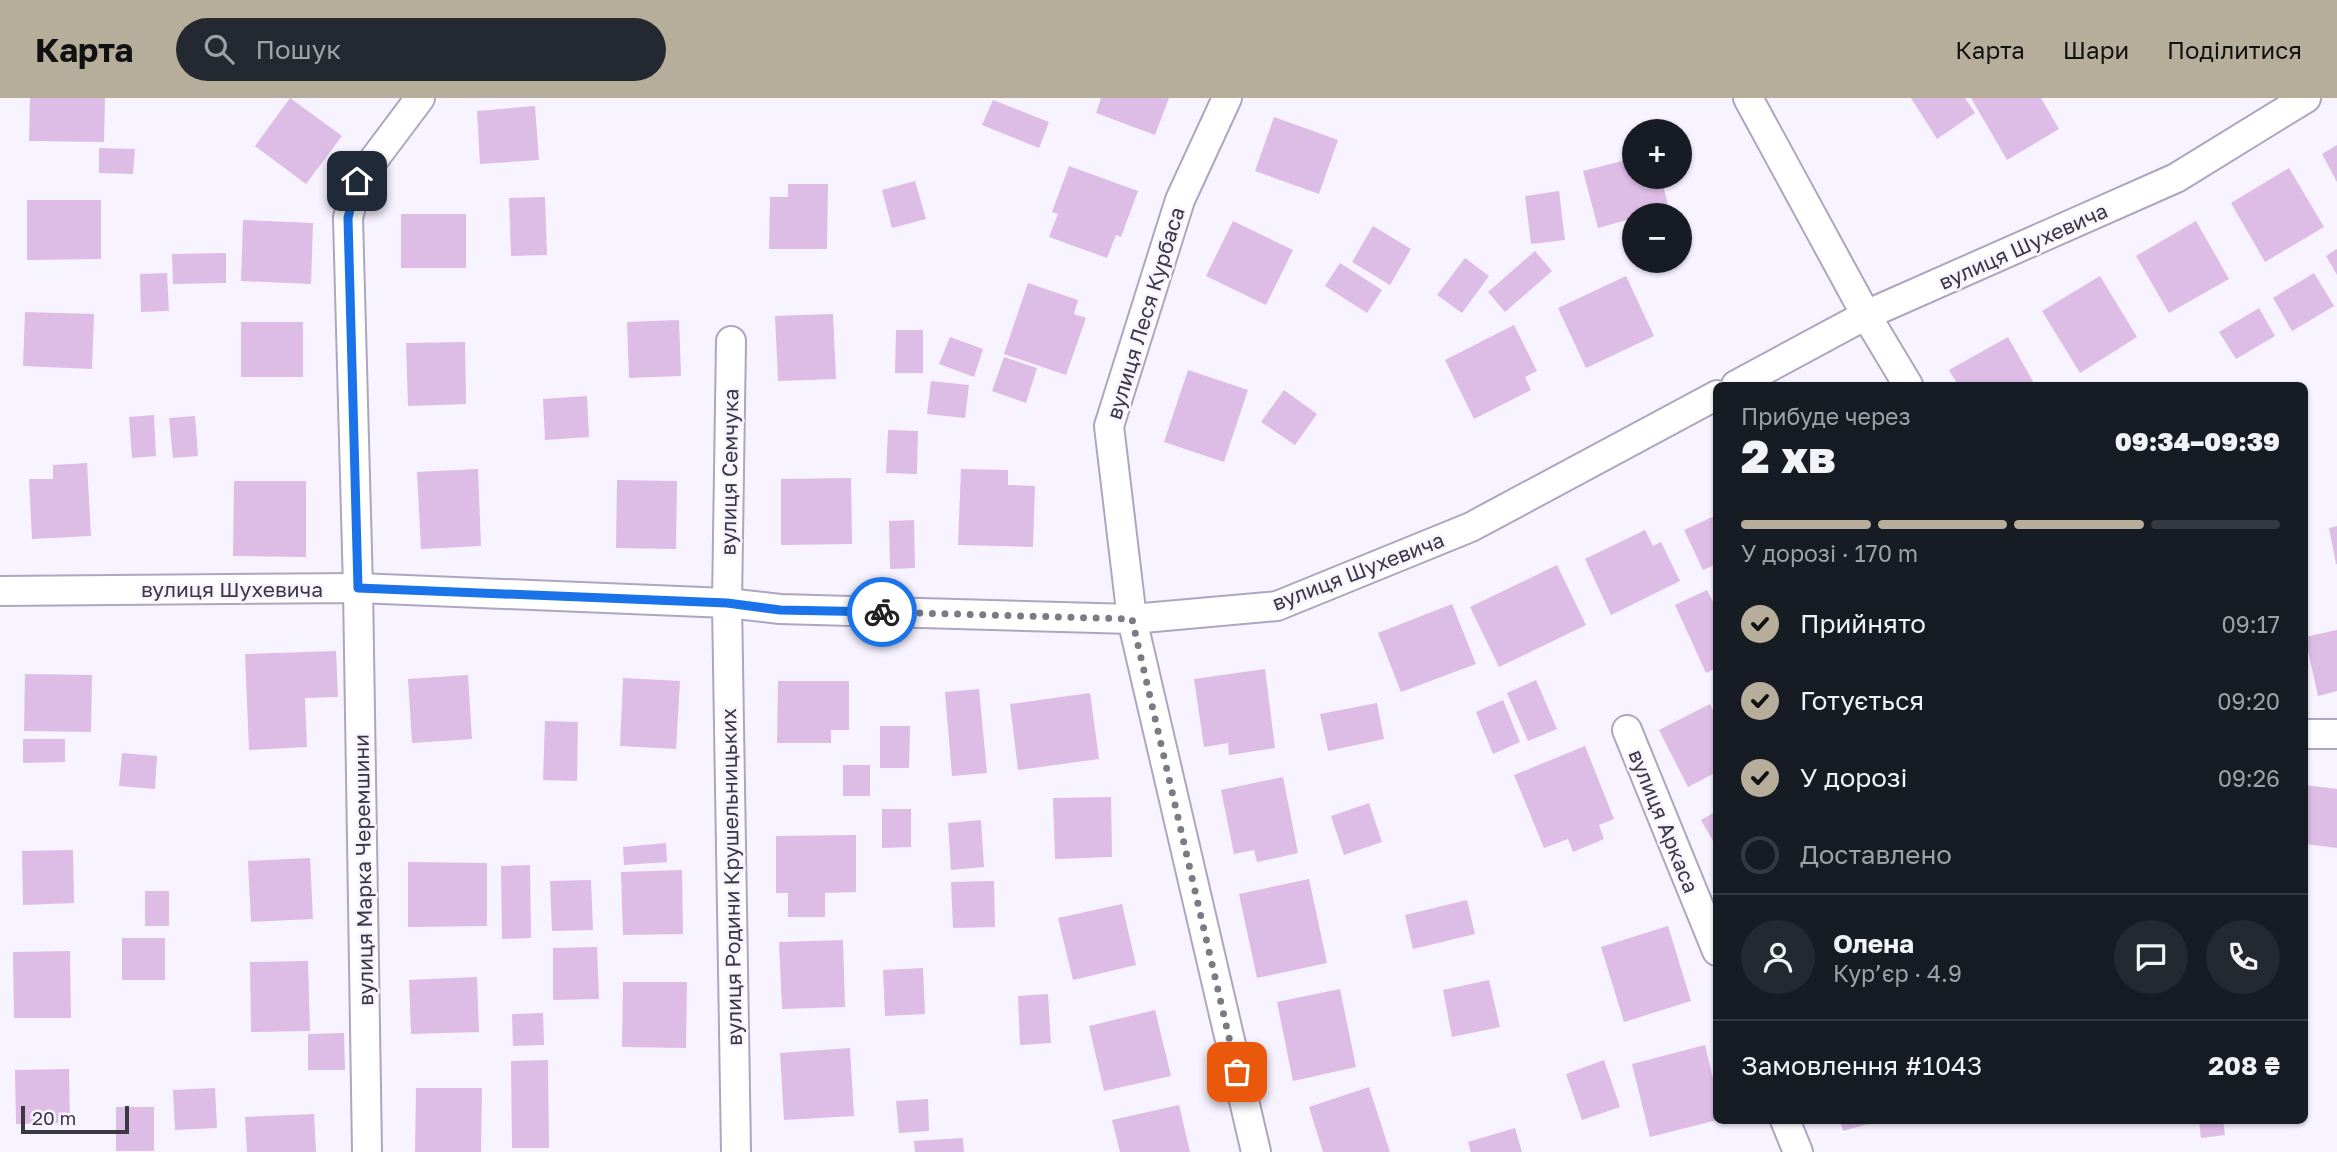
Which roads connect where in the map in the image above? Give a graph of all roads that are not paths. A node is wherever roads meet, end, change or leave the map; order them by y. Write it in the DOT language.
graph roads {
  1 [pos="420,98"];
  2 [pos="1227,98"];
  3 [pos="1748,98"];
  4 [pos="2306,98"];
  5 [pos="1866,315"];
  6 [pos="731,341"];
  7 [pos="1742,382"];
  8 [pos="1906,382"];
  9 [pos="1713,397"];
  10 [pos="358,588"];
  11 [pos="0,591"];
  12 [pos="727,603"];
  13 [pos="1132,619"];
  14 [pos="1627,730"];
  15 [pos="2308,734"];
  16 [pos="2337,734"];
  17 [pos="1713,941"];
  18 [pos="1787,1124"];
  19 [pos="367,1152"];
  20 [pos="736,1152"];
  21 [pos="1256,1152"];
  22 [pos="1798,1152"];
  1 -- 10 [label="street, вулиця Марка Черемшини"];
  2 -- 13 [label="street, вулиця Леся Курбаса"];
  3 -- 5 [label="street"];
  4 -- 5 [label="street, вулиця Шухевича"];
  5 -- 7 [label="street, вулиця Шухевича"];
  5 -- 8 [label="street"];
  6 -- 12 [label="street, вулиця Семчука"];
  9 -- 13 [label="street, вулиця Шухевича"];
  10 -- 11 [label="street, вулиця Шухевича"];
  10 -- 12 [label="street, вулиця Шухевича"];
  10 -- 19 [label="street, вулиця Марка Черемшини"];
  12 -- 13 [label="street, вулиця Шухевича"];
  12 -- 20 [label="street, вулиця Родини Крушельницьких"];
  13 -- 21 [label="street, вулиця Леся Курбаса"];
  14 -- 17 [label="street, вулиця Аркаса"];
  15 -- 16 [label="street"];
  18 -- 22 [label="street"];
}
